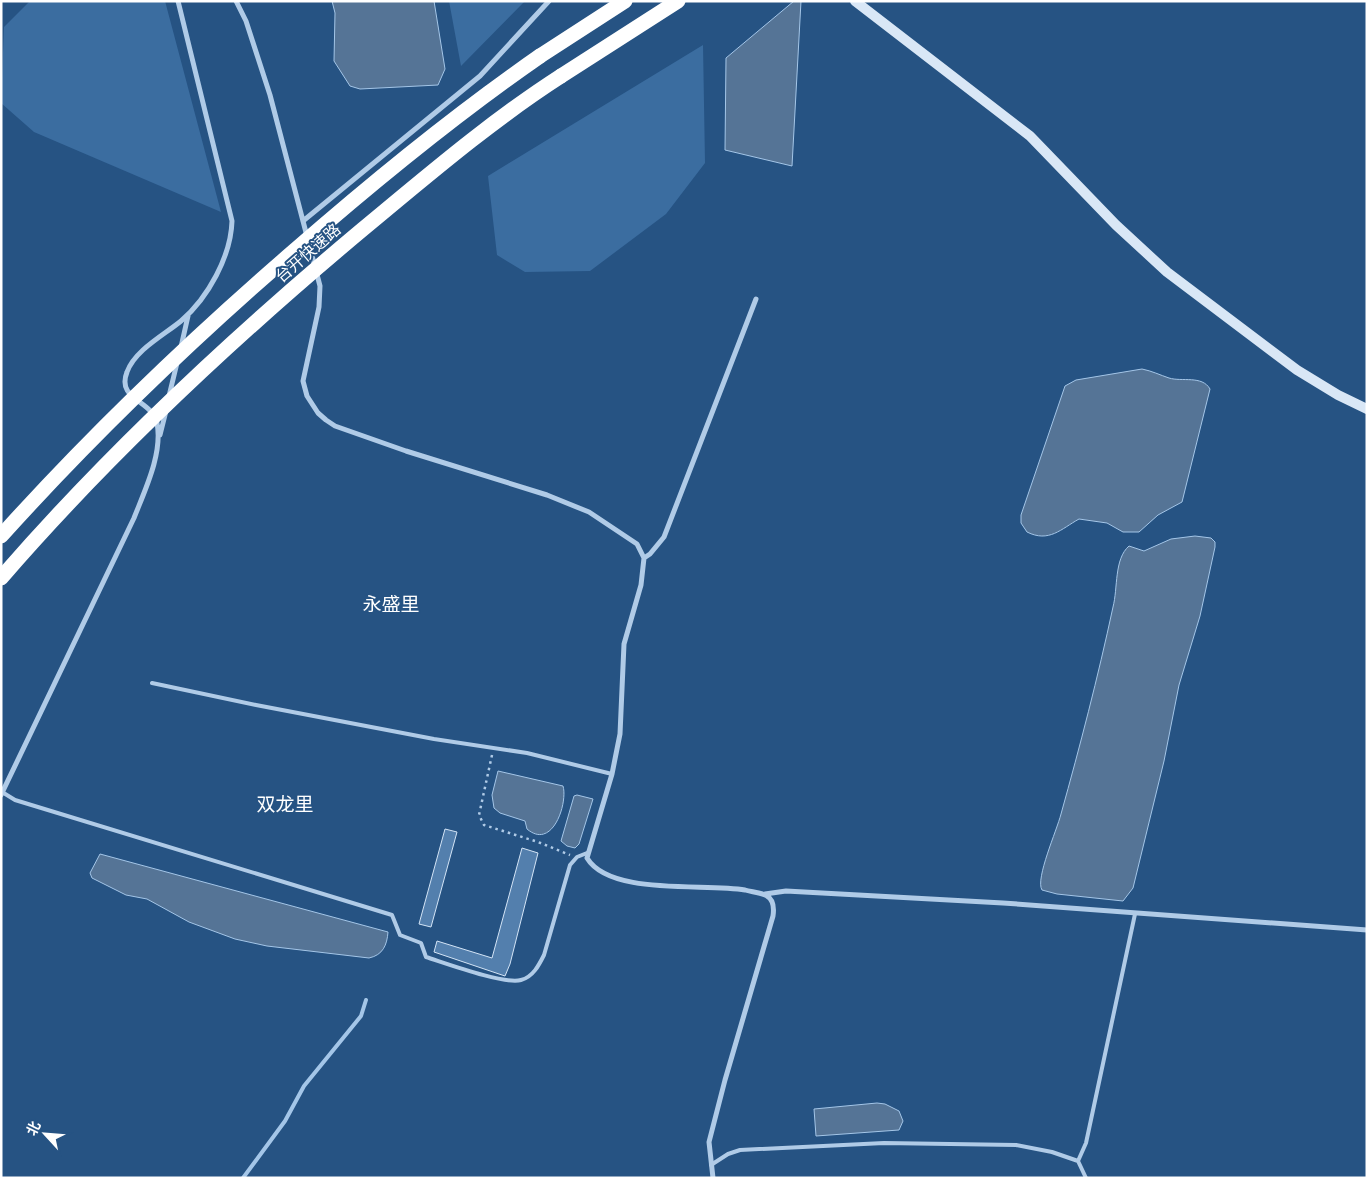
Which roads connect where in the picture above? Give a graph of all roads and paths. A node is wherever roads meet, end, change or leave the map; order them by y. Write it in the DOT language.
graph roads {
  1 [pos="178,1"];
  2 [pos="236,1"];
  3 [pos="549,1"];
  4 [pos="625,1"];
  5 [pos="678,1"];
  6 [pos="855,1"];
  7 [pos="303,221"];
  8 [pos="756,299"];
  9 [pos="188,314"];
  10 [pos="1367,409"];
  11 [pos="159,440"];
  12 [pos="1,536"];
  13 [pos="644,558"];
  14 [pos="1,578"];
  15 [pos="152,682"];
  16 [pos="494,748"];
  17 [pos="612,774"];
  18 [pos="2,793"];
  19 [pos="587,853"];
  20 [pos="575,860"];
  21 [pos="764,894"];
  22 [pos="1135,914"];
  23 [pos="1367,930"];
  24 [pos="1078,1161"];
  25 [pos="711,1165"];
  26 [pos="713,1178"];
  27 [pos="1086,1178"];
  1 -- 9 [label="street"];
  2 -- 7 [label="street"];
  3 -- 7 [label="street"];
  4 -- 12 [label="highway, 台开快速路, bridge"];
  5 -- 14 [label="highway, 台开快速路, bridge"];
  6 -- 10 [label="street"];
  7 -- 13 [label="street"];
  8 -- 13 [label="street"];
  9 -- 11 [label="street"];
  9 -- 11 [label="street"];
  11 -- 18 [label="street"];
  13 -- 17 [label="street"];
  15 -- 16 [label="lane"];
  16 -- 17 [label="lane"];
  16 -- 20 [label="path"];
  17 -- 19 [label="street"];
  18 -- 20 [label="lane"];
  19 -- 20 [label="lane"];
  19 -- 21 [label="street"];
  21 -- 22 [label="street"];
  21 -- 25 [label="street"];
  22 -- 23 [label="street"];
  22 -- 24 [label="lane"];
  24 -- 25 [label="lane"];
  24 -- 27 [label="lane"];
  25 -- 26 [label="street"];
}
